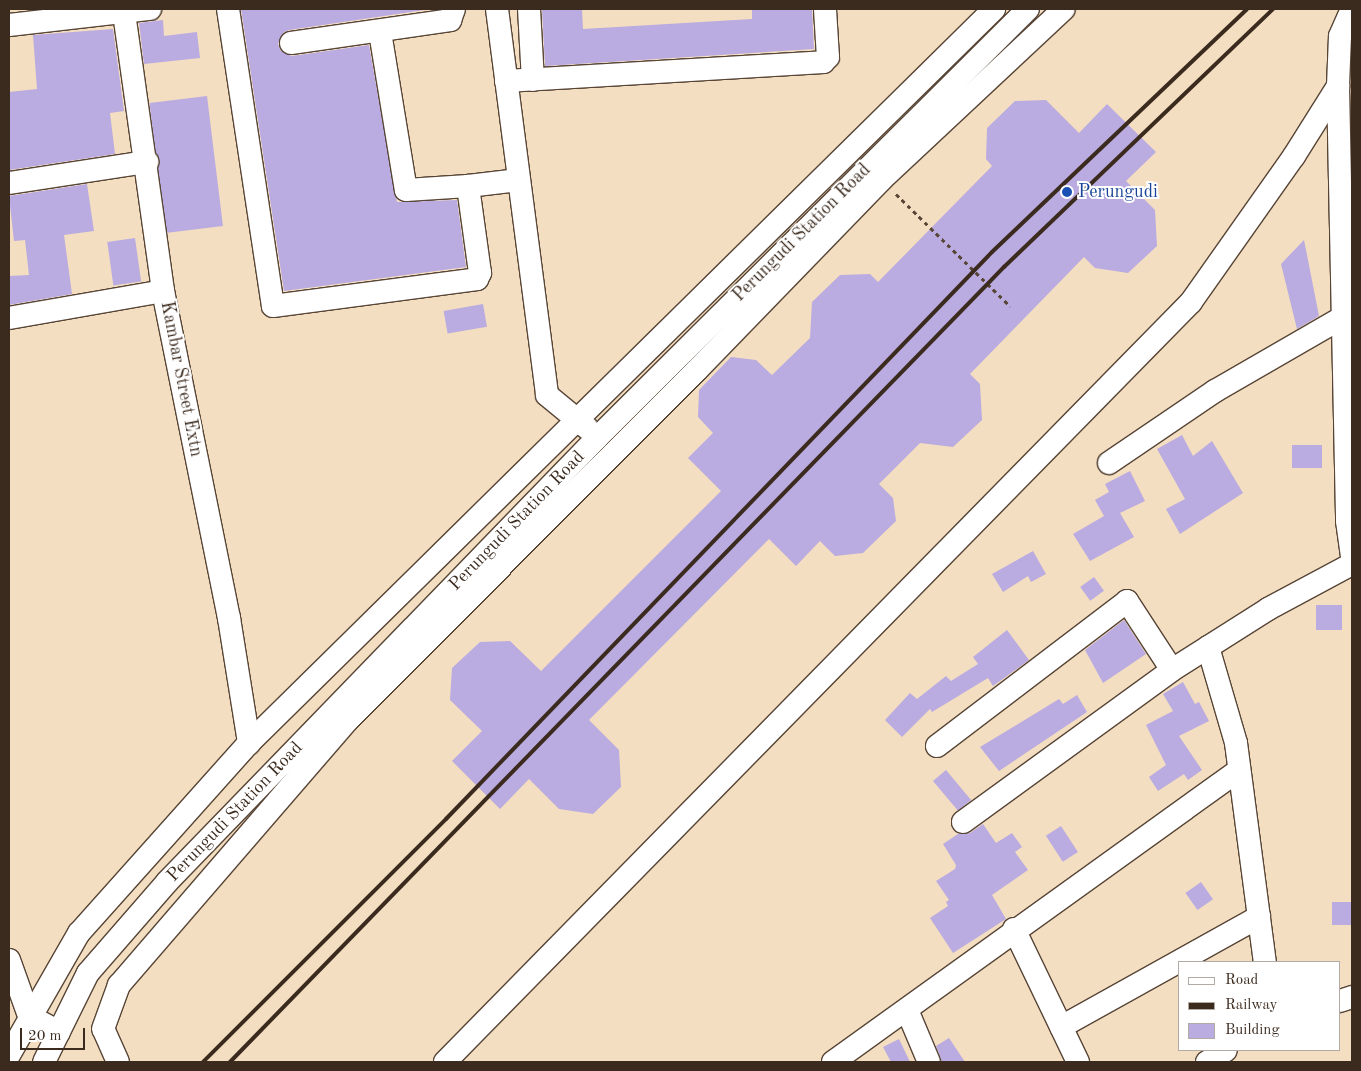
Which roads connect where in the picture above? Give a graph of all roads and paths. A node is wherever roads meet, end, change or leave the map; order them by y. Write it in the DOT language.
graph roads {
  1 [pos="150,9"];
  2 [pos="228,9"];
  3 [pos="454,9"];
  4 [pos="497,9"];
  5 [pos="529,9"];
  6 [pos="825,9"];
  7 [pos="994,9"];
  8 [pos="1028,9"];
  9 [pos="1064,9"];
  10 [pos="1352,10"];
  11 [pos="124,13"];
  12 [pos="9,25"];
  13 [pos="380,32"];
  14 [pos="291,43"];
  15 [pos="533,80"];
  16 [pos="506,81"];
  17 [pos="1338,86"];
  18 [pos="147,162"];
  19 [pos="519,180"];
  20 [pos="881,180"];
  21 [pos="9,183"];
  22 [pos="468,186"];
  23 [pos="163,291"];
  24 [pos="1010,306"];
  25 [pos="1342,317"];
  26 [pos="9,318"];
  27 [pos="682,353"];
  28 [pos="697,370"];
  29 [pos="576,418"];
  30 [pos="597,438"];
  31 [pos="1109,463"];
  32 [pos="1350,521"];
  33 [pos="1352,556"];
  34 [pos="1352,564"];
  35 [pos="1208,647"];
  36 [pos="1172,670"];
  37 [pos="249,743"];
  38 [pos="937,746"];
  39 [pos="1239,770"];
  40 [pos="963,822"];
  41 [pos="1259,917"];
  42 [pos="1014,929"];
  43 [pos="9,960"];
  44 [pos="1180,961"];
  45 [pos="1265,961"];
  46 [pos="1178,962"];
  47 [pos="88,973"];
  48 [pos="118,985"];
  49 [pos="20,1004"];
  50 [pos="907,1010"];
  51 [pos="1061,1027"];
  52 [pos="59,1032"];
  53 [pos="1224,1051"];
  54 [pos="9,1056"];
  55 [pos="44,1062"];
  56 [pos="118,1062"];
  57 [pos="445,1062"];
  58 [pos="833,1062"];
  59 [pos="929,1062"];
  60 [pos="1078,1062"];
  61 [pos="1207,1062"];
  1 -- 11 [label="street"];
  2 -- 22 [label="street"];
  3 -- 13 [label="street"];
  4 -- 16 [label="street"];
  5 -- 15 [label="street"];
  6 -- 15 [label="street"];
  7 -- 29 [label="street, Perungudi Station Road"];
  8 -- 27 [label="street, Perungudi Station Road"];
  9 -- 20 [label="street"];
  10 -- 17 [label="street"];
  11 -- 12 [label="street"];
  11 -- 18 [label="street, Kambar Street Extn"];
  13 -- 14 [label="street"];
  13 -- 22 [label="street"];
  15 -- 16 [label="street"];
  16 -- 19 [label="street"];
  17 -- 25 [label="street"];
  17 -- 57 [label="street"];
  18 -- 21 [label="street"];
  18 -- 23 [label="street, Kambar Street Extn"];
  19 -- 22 [label="street"];
  19 -- 29 [label="street"];
  20 -- 24 [label="path"];
  20 -- 28 [label="street"];
  23 -- 26 [label="street"];
  23 -- 37 [label="street, Kambar Street Extn"];
  25 -- 31 [label="street"];
  25 -- 32 [label="street"];
  27 -- 28 [label="street"];
  27 -- 30 [label="street, Perungudi Station Road"];
  28 -- 48 [label="street"];
  29 -- 30 [label="street"];
  29 -- 37 [label="street, Perungudi Station Road"];
  30 -- 47 [label="street, Perungudi Station Road"];
  32 -- 33 [label="street"];
  34 -- 35 [label="street"];
  35 -- 36 [label="street"];
  35 -- 39 [label="street"];
  36 -- 38 [label="street"];
  36 -- 40 [label="street"];
  37 -- 49 [label="street, Perungudi Station Road"];
  39 -- 41 [label="street"];
  39 -- 42 [label="street"];
  41 -- 44 [label="street"];
  41 -- 45 [label="street"];
  42 -- 50 [label="street"];
  42 -- 51 [label="street"];
  43 -- 49 [label="street"];
  46 -- 51 [label="street"];
  47 -- 48 [label="street"];
  47 -- 52 [label="street, Perungudi Station Road"];
  48 -- 56 [label="street"];
  49 -- 52 [label="street"];
  49 -- 54 [label="street, Perungudi Station Road"];
  50 -- 58 [label="street"];
  50 -- 59 [label="street"];
  51 -- 60 [label="street"];
  52 -- 55 [label="street, Perungudi Station Road"];
  53 -- 61 [label="street"];
}
